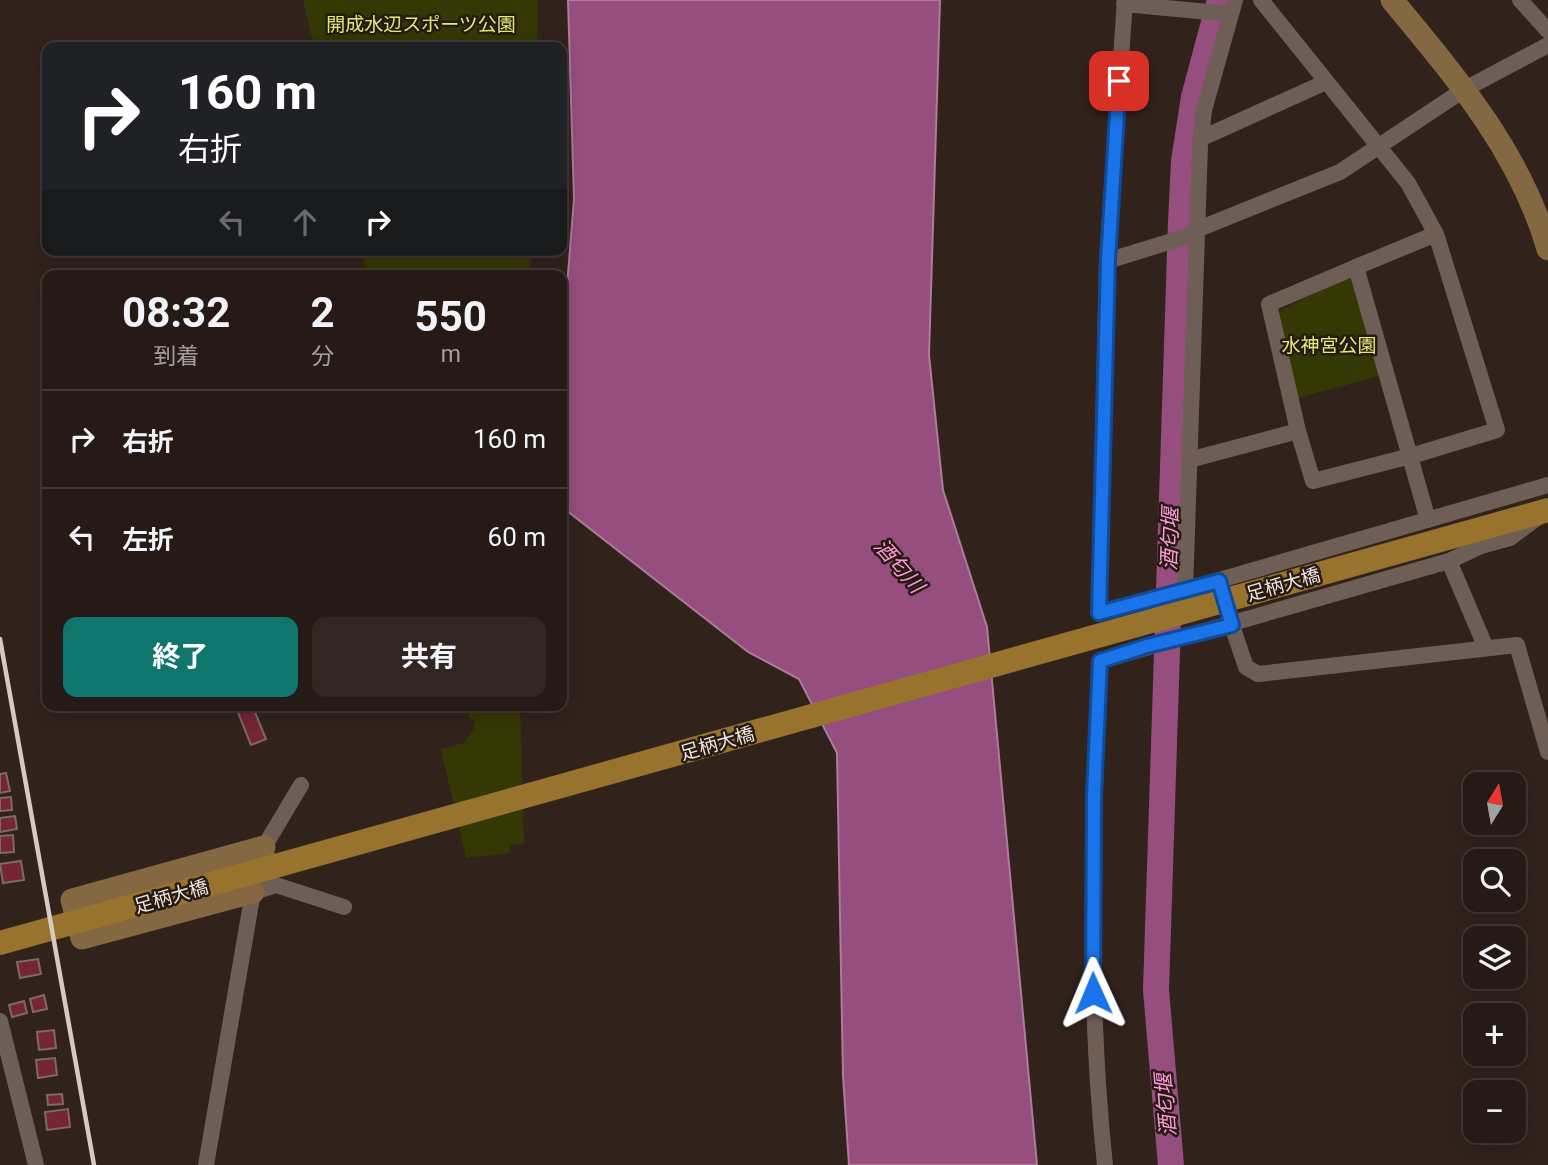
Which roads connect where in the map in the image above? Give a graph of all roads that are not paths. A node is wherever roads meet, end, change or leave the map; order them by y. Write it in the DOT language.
graph roads {
  1 [pos="1261,0"];
  2 [pos="1392,0"];
  3 [pos="1520,0"];
  4 [pos="1124,2"];
  5 [pos="1225,10"];
  6 [pos="1548,32"];
  7 [pos="1548,45"];
  8 [pos="1326,82"];
  9 [pos="1465,89"];
  10 [pos="1202,138"];
  11 [pos="1378,145"];
  12 [pos="1436,234"];
  13 [pos="1188,235"];
  14 [pos="1546,236"];
  15 [pos="1108,261"];
  16 [pos="1356,267"];
  17 [pos="1298,431"];
  18 [pos="1411,456"];
  19 [pos="1189,460"];
  20 [pos="1548,485"];
  21 [pos="1548,510"];
  22 [pos="1437,541"];
  23 [pos="1219,581"];
  24 [pos="1174,593"];
  25 [pos="1232,625"];
  26 [pos="1486,648"];
  27 [pos="1548,752"];
  28 [pos="300,785"];
  29 [pos="264,847"];
  30 [pos="276,885"];
  31 [pos="253,892"];
  32 [pos="344,907"];
  33 [pos="78,921"];
  34 [pos="0,943"];
  35 [pos="0,1021"];
  36 [pos="36,1165"];
  37 [pos="206,1165"];
  38 [pos="1105,1165"];
  1 -- 8 [label="street"];
  2 -- 9 [label="street"];
  3 -- 6 [label="street"];
  4 -- 5 [label="street"];
  4 -- 15 [label="street"];
  5 -- 10 [label="street"];
  7 -- 9 [label="street"];
  8 -- 10 [label="street"];
  8 -- 11 [label="street"];
  9 -- 11 [label="street"];
  9 -- 14 [label="street"];
  10 -- 13 [label="street"];
  11 -- 12 [label="street"];
  11 -- 13 [label="street"];
  12 -- 16 [label="street"];
  12 -- 18 [label="street"];
  13 -- 15 [label="street"];
  13 -- 19 [label="street"];
  15 -- 24 [label="street"];
  16 -- 17 [label="street"];
  16 -- 18 [label="street"];
  17 -- 18 [label="street"];
  17 -- 19 [label="street"];
  18 -- 22 [label="street"];
  19 -- 24 [label="street"];
  20 -- 22 [label="street"];
  21 -- 22 [label="main road, 足柄大橋"];
  22 -- 23 [label="street"];
  22 -- 25 [label="street"];
  22 -- 26 [label="street"];
  22 -- 33 [label="main road, 足柄大橋"];
  23 -- 24 [label="street"];
  23 -- 25 [label="street"];
  25 -- 26 [label="street"];
  25 -- 38 [label="street"];
  26 -- 27 [label="street"];
  28 -- 29 [label="street"];
  29 -- 30 [label="street"];
  29 -- 33 [label="street"];
  30 -- 31 [label="street"];
  30 -- 32 [label="street"];
  31 -- 33 [label="street"];
  31 -- 37 [label="street"];
  33 -- 34 [label="main road, 足柄大橋"];
  35 -- 36 [label="street"];
}
